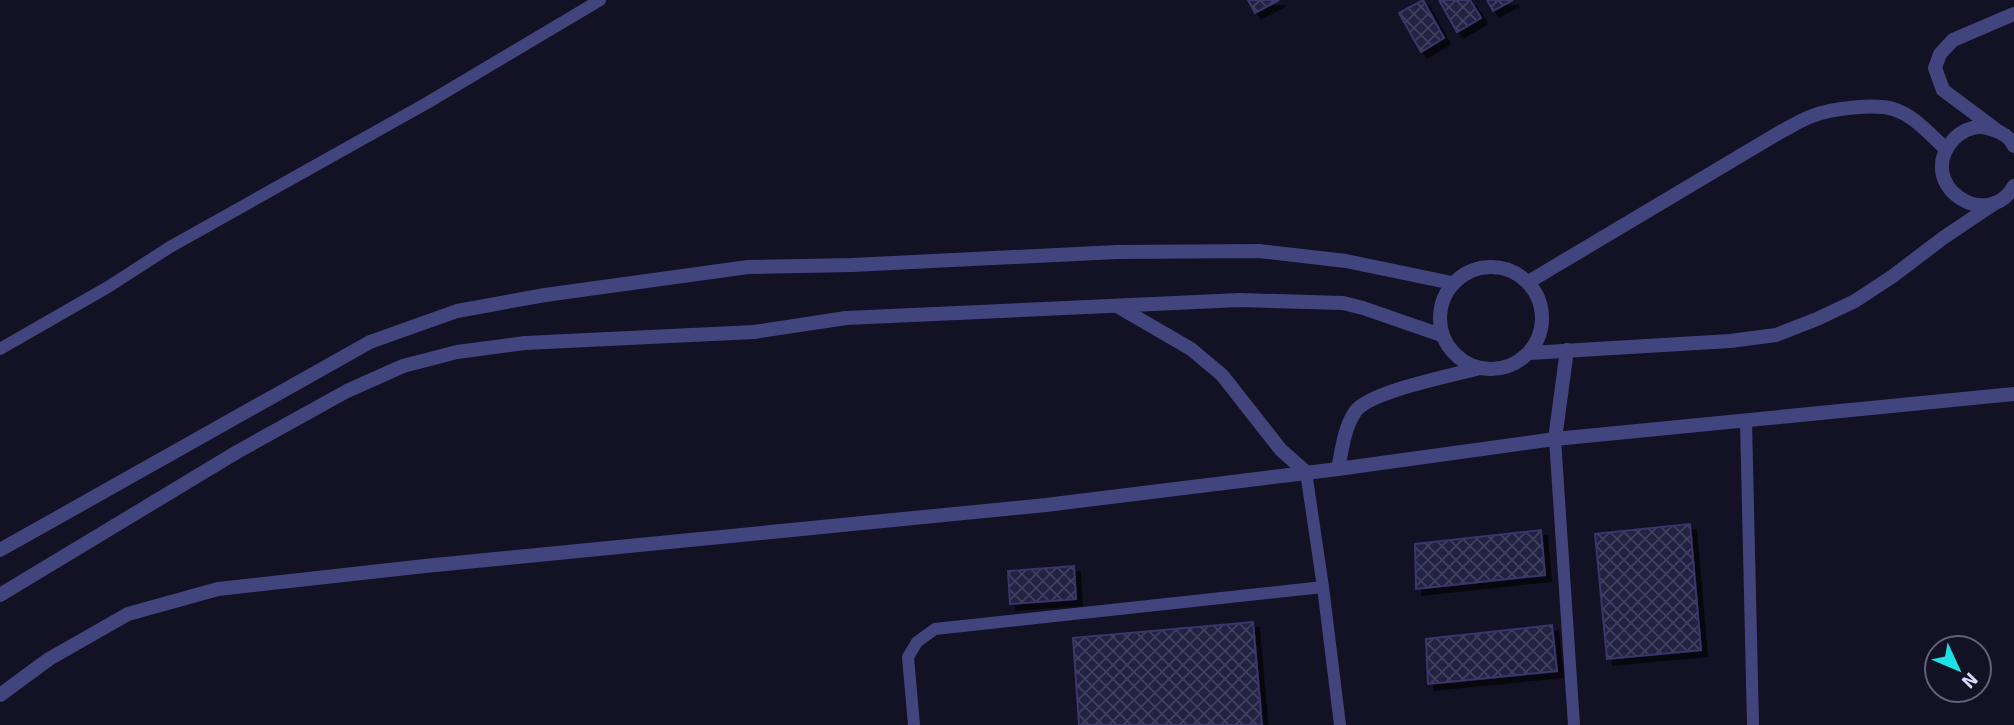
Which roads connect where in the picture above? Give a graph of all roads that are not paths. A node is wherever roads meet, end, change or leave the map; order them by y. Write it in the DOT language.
graph roads {
  1 [pos="600,0"];
  2 [pos="2014,14"];
  3 [pos="1996,129"];
  4 [pos="2014,146"];
  5 [pos="1946,149"];
  6 [pos="2014,186"];
  7 [pos="1995,203"];
  8 [pos="1530,281"];
  9 [pos="1452,284"];
  10 [pos="1116,306"];
  11 [pos="1441,335"];
  12 [pos="0,349"];
  13 [pos="1567,350"];
  14 [pos="1530,354"];
  15 [pos="1476,369"];
  16 [pos="2014,394"];
  17 [pos="1746,421"];
  18 [pos="1555,439"];
  19 [pos="1338,469"];
  20 [pos="1306,472"];
  21 [pos="0,550"];
  22 [pos="1323,587"];
  23 [pos="0,595"];
  24 [pos="0,695"];
  25 [pos="915,725"];
  26 [pos="1340,725"];
  27 [pos="1574,725"];
  28 [pos="1753,725"];
  1 -- 12 [label="lane"];
  2 -- 3 [label="street"];
  3 -- 4 [label="street"];
  3 -- 5 [label="street"];
  5 -- 7 [label="street"];
  5 -- 8 [label="street"];
  6 -- 7 [label="street"];
  7 -- 13 [label="street"];
  8 -- 9 [label="street"];
  8 -- 14 [label="street"];
  9 -- 11 [label="street"];
  9 -- 21 [label="street"];
  10 -- 11 [label="street"];
  10 -- 20 [label="street"];
  10 -- 23 [label="street"];
  11 -- 15 [label="street"];
  13 -- 14 [label="street"];
  13 -- 18 [label="street"];
  14 -- 15 [label="street"];
  15 -- 19 [label="street"];
  16 -- 17 [label="street"];
  17 -- 18 [label="street"];
  17 -- 28 [label="lane"];
  18 -- 19 [label="street"];
  18 -- 27 [label="lane"];
  19 -- 20 [label="street"];
  20 -- 22 [label="lane"];
  20 -- 24 [label="street"];
  22 -- 25 [label="lane"];
  22 -- 26 [label="lane"];
}
